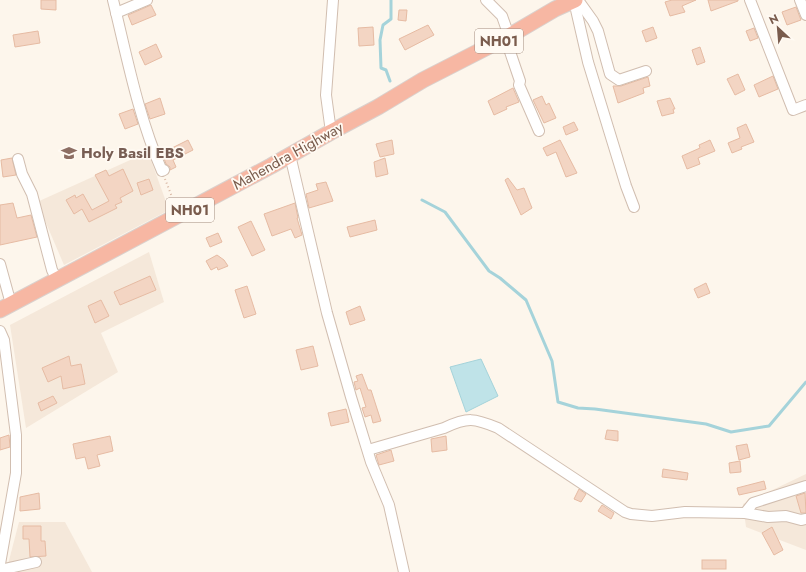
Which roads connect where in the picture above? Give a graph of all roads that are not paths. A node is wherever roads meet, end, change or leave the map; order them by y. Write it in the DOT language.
graph roads {
  1 [pos="113,0"];
  2 [pos="147,0"];
  3 [pos="333,0"];
  4 [pos="486,0"];
  5 [pos="575,0"];
  6 [pos="750,0"];
  7 [pos="800,0"];
  8 [pos="553,5"];
  9 [pos="116,13"];
  10 [pos="806,15"];
  11 [pos="507,36"];
  12 [pos="646,71"];
  13 [pos="806,105"];
  14 [pos="539,131"];
  15 [pos="330,132"];
  16 [pos="290,155"];
  17 [pos="18,159"];
  18 [pos="163,170"];
  19 [pos="634,207"];
  20 [pos="0,264"];
  21 [pos="57,280"];
  22 [pos="5,307"];
  23 [pos="0,331"];
  24 [pos="368,450"];
  25 [pos="806,486"];
  26 [pos="745,513"];
  27 [pos="806,519"];
  28 [pos="36,562"];
  29 [pos="0,564"];
  30 [pos="0,570"];
  31 [pos="404,572"];
  1 -- 9 [label="street"];
  2 -- 9 [label="street"];
  3 -- 15 [label="street"];
  4 -- 11 [label="street"];
  5 -- 8 [label="highway, Mahendra Highway / NH01"];
  5 -- 12 [label="street"];
  5 -- 19 [label="street"];
  6 -- 13 [label="street"];
  7 -- 10 [label="street"];
  8 -- 11 [label="highway, Mahendra Highway / NH01"];
  9 -- 18 [label="street"];
  11 -- 14 [label="street"];
  11 -- 15 [label="highway, Mahendra Highway / NH01"];
  15 -- 16 [label="highway, Mahendra Highway / NH01"];
  16 -- 21 [label="highway, Mahendra Highway / NH01"];
  16 -- 24 [label="street"];
  17 -- 21 [label="street"];
  20 -- 22 [label="street"];
  21 -- 22 [label="highway, Mahendra Highway / NH01"];
  23 -- 29 [label="street"];
  24 -- 26 [label="street"];
  24 -- 31 [label="street"];
  25 -- 26 [label="street"];
  26 -- 27 [label="street"];
  28 -- 30 [label="street"];
}
